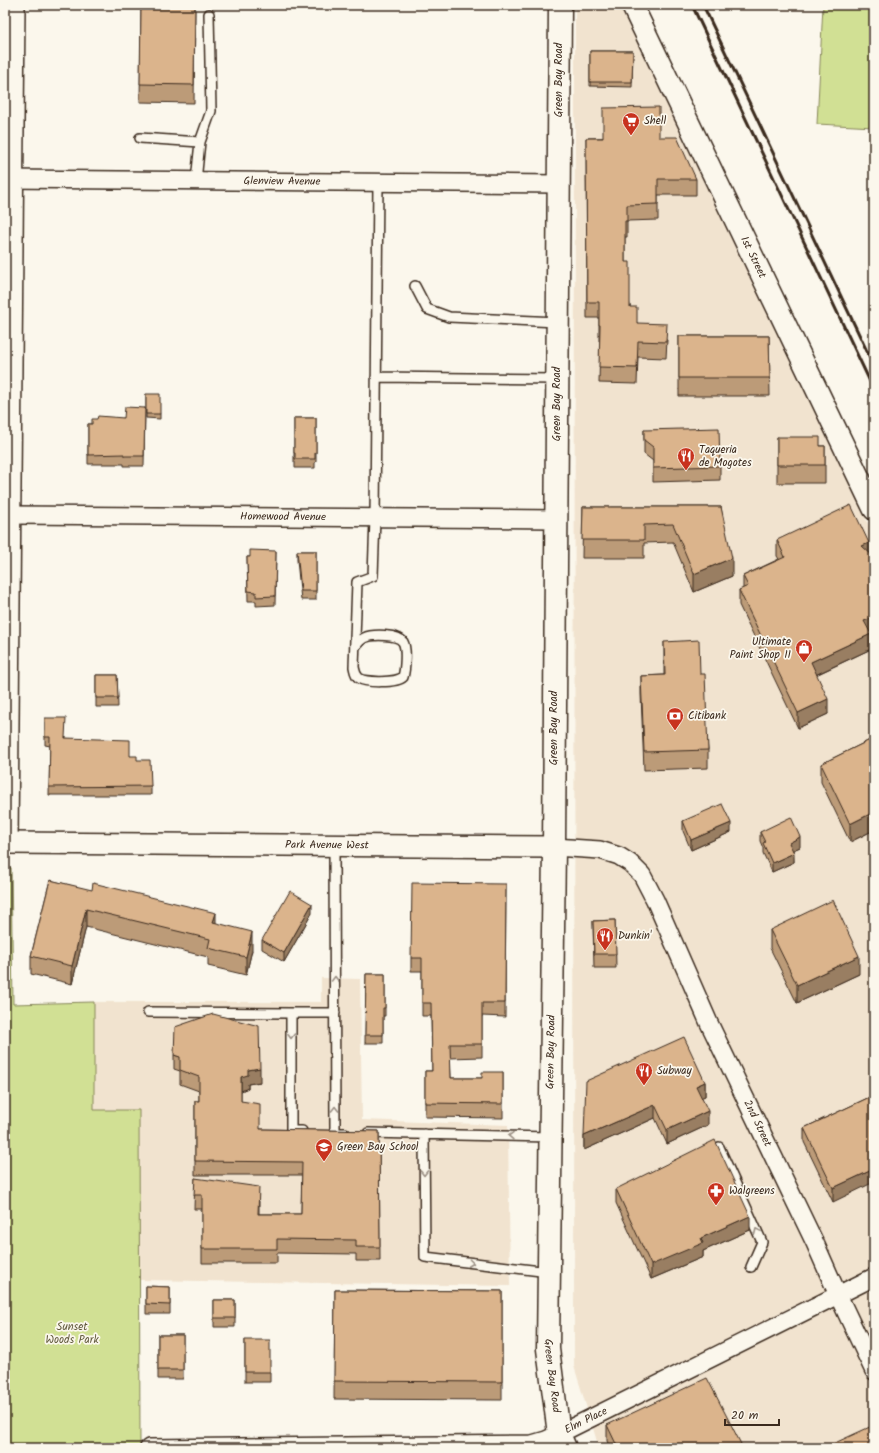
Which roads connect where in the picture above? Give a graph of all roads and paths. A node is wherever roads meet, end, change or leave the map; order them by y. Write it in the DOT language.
graph roads {
  1 [pos="16,5"];
  2 [pos="560,5"];
  3 [pos="632,5"];
  4 [pos="209,14"];
  5 [pos="140,138"];
  6 [pos="200,142"];
  7 [pos="10,179"];
  8 [pos="196,181"];
  9 [pos="378,182"];
  10 [pos="559,184"];
  11 [pos="415,286"];
  12 [pos="557,322"];
  13 [pos="376,377"];
  14 [pos="557,379"];
  15 [pos="874,509"];
  16 [pos="11,515"];
  17 [pos="375,518"];
  18 [pos="556,519"];
  19 [pos="355,647"];
  20 [pos="7,843"];
  21 [pos="334,846"];
  22 [pos="554,847"];
  23 [pos="642,875"];
  24 [pos="148,1012"];
  25 [pos="291,1013"];
  26 [pos="335,1013"];
  27 [pos="313,1132"];
  28 [pos="424,1134"];
  29 [pos="550,1137"];
  30 [pos="719,1146"];
  31 [pos="752,1268"];
  32 [pos="549,1272"];
  33 [pos="874,1278"];
  34 [pos="838,1295"];
  35 [pos="874,1371"];
  36 [pos="562,1441"];
  37 [pos="149,1448"];
  38 [pos="280,1448"];
  1 -- 7 [label="street"];
  2 -- 10 [label="main road, Green Bay Road"];
  3 -- 15 [label="street, 1st Street"];
  4 -- 6 [label="lane"];
  5 -- 6 [label="lane"];
  6 -- 8 [label="lane"];
  7 -- 8 [label="street, Glenview Avenue"];
  7 -- 16 [label="street"];
  8 -- 9 [label="street, Glenview Avenue"];
  9 -- 10 [label="street, Glenview Avenue"];
  9 -- 13 [label="lane"];
  10 -- 12 [label="main road, Green Bay Road"];
  11 -- 12 [label="lane"];
  12 -- 14 [label="main road, Green Bay Road"];
  13 -- 14 [label="lane"];
  13 -- 17 [label="lane"];
  14 -- 18 [label="main road, Green Bay Road"];
  16 -- 17 [label="street, Homewood Avenue"];
  16 -- 20 [label="street"];
  17 -- 18 [label="street, Homewood Avenue"];
  17 -- 19 [label="lane"];
  18 -- 22 [label="main road, Green Bay Road"];
  19 -- 19 [label="lane"];
  20 -- 21 [label="street, Park Avenue West"];
  21 -- 22 [label="street, Park Avenue West"];
  26 -- 21 [label="lane, one-way"];
  22 -- 23 [label="street, Park Avenue West"];
  22 -- 29 [label="main road, Green Bay Road"];
  23 -- 34 [label="street, 2nd Street"];
  24 -- 25 [label="lane"];
  25 -- 26 [label="lane"];
  25 -- 27 [label="lane, one-way"];
  28 -- 26 [label="lane, one-way"];
  29 -- 28 [label="lane, one-way"];
  28 -- 32 [label="lane, one-way"];
  29 -- 32 [label="main road, Green Bay Road"];
  31 -- 30 [label="lane, one-way"];
  32 -- 36 [label="main road, Green Bay Road"];
  33 -- 34 [label="street, Elm Place"];
  34 -- 35 [label="street, 2nd Street"];
  34 -- 36 [label="street, Elm Place"];
  36 -- 38 [label="street, Elm Place"];
  37 -- 38 [label="street, Elm Place"];
}
